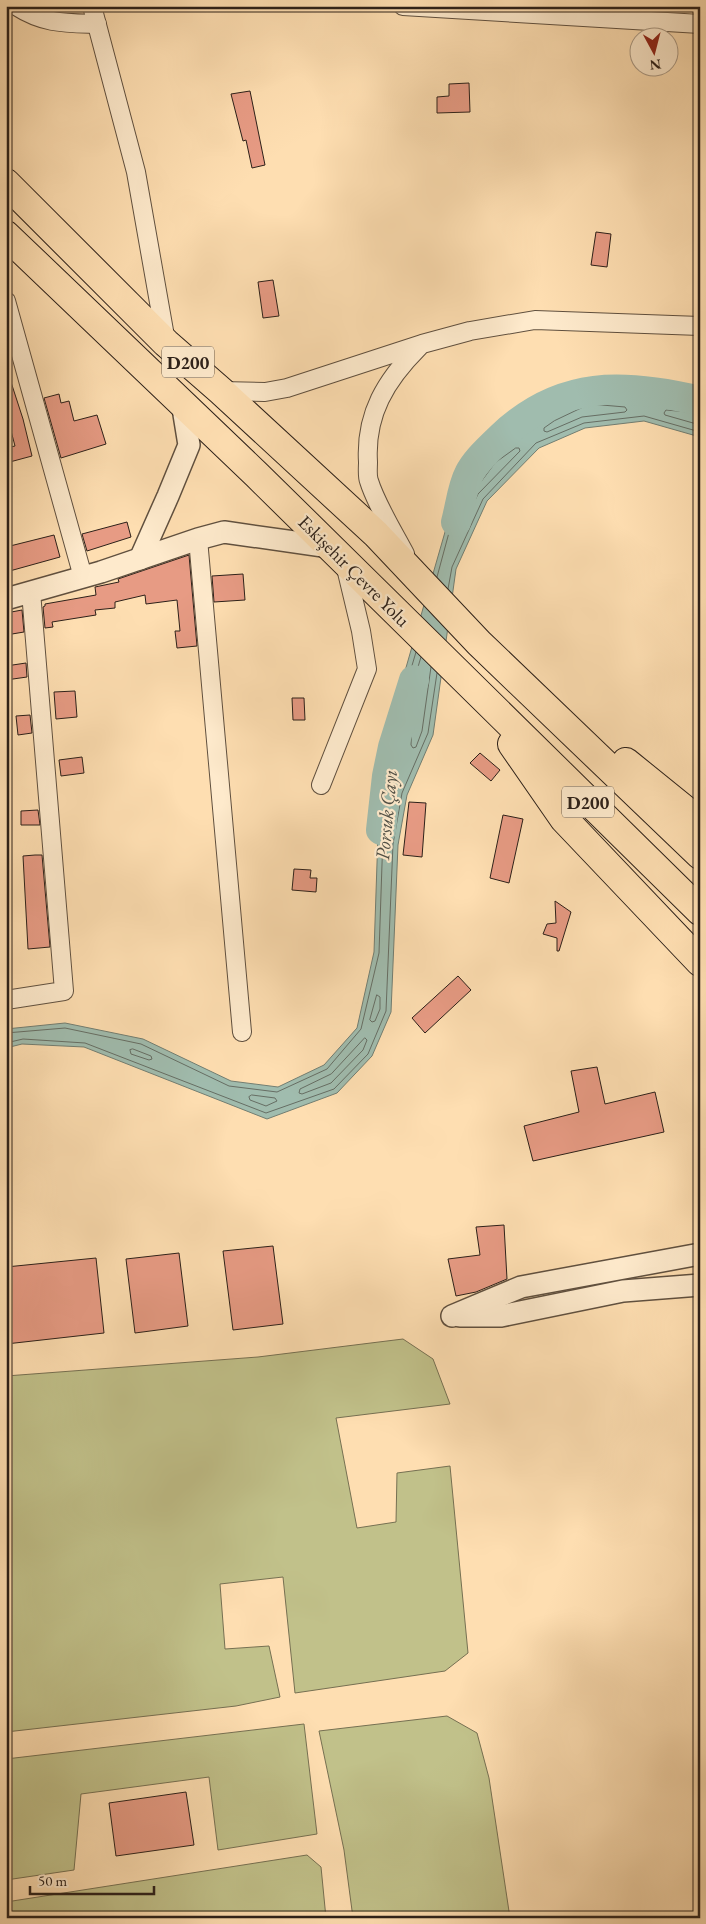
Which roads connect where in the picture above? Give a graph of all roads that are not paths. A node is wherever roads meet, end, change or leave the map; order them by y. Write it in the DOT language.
graph roads {
  1 [pos="16,6"];
  2 [pos="92,6"];
  3 [pos="403,6"];
  4 [pos="553,10"];
  5 [pos="97,24"];
  6 [pos="700,24"];
  7 [pos="6,182"];
  8 [pos="6,235"];
  9 [pos="6,302"];
  10 [pos="700,326"];
  11 [pos="166,342"];
  12 [pos="422,344"];
  13 [pos="221,391"];
  14 [pos="182,402"];
  15 [pos="198,539"];
  16 [pos="337,554"];
  17 [pos="140,559"];
  18 [pos="418,576"];
  19 [pos="83,577"];
  20 [pos="31,592"];
  21 [pos="6,599"];
  22 [pos="479,643"];
  23 [pos="477,693"];
  24 [pos="321,785"];
  25 [pos="700,822"];
  26 [pos="700,855"];
  27 [pos="700,911"];
  28 [pos="700,962"];
  29 [pos="6,1000"];
  30 [pos="242,1032"];
  31 [pos="700,1254"];
  32 [pos="700,1284"];
  1 -- 5 [label="street"];
  2 -- 5 [label="street"];
  3 -- 4 [label="street"];
  4 -- 6 [label="street"];
  5 -- 11 [label="street"];
  7 -- 11 [label="highway, Eskişehir Çevre Yolu / D200"];
  8 -- 14 [label="highway, Eskişehir Çevre Yolu / D200"];
  9 -- 19 [label="street"];
  10 -- 12 [label="street"];
  11 -- 13 [label="highway, Eskişehir Çevre Yolu / D200"];
  12 -- 13 [label="street"];
  12 -- 18 [label="street"];
  13 -- 18 [label="highway, Eskişehir Çevre Yolu / D200"];
  14 -- 16 [label="highway, Eskişehir Çevre Yolu / D200"];
  14 -- 17 [label="street"];
  15 -- 16 [label="street"];
  15 -- 17 [label="street"];
  15 -- 30 [label="street"];
  16 -- 23 [label="highway, Eskişehir Çevre Yolu / D200"];
  16 -- 24 [label="street"];
  17 -- 19 [label="street"];
  18 -- 22 [label="highway, Eskişehir Çevre Yolu / D200"];
  19 -- 20 [label="street"];
  20 -- 21 [label="street"];
  20 -- 29 [label="street"];
  22 -- 25 [label="highway"];
  22 -- 26 [label="highway, Eskişehir Çevre Yolu / D200"];
  23 -- 27 [label="highway, Eskişehir Çevre Yolu / D200"];
  23 -- 28 [label="highway"];
  31 -- 32 [label="street"];
}
